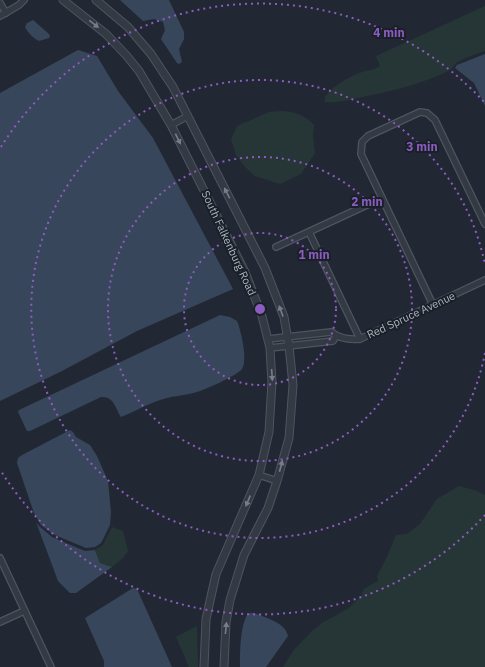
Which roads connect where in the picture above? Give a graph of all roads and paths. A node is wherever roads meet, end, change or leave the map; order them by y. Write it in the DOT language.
graph roads {
  1 [pos="5,0"];
  2 [pos="24,0"];
  3 [pos="63,0"];
  4 [pos="96,0"];
  5 [pos="0,3"];
  6 [pos="6,13"];
  7 [pos="0,16"];
  8 [pos="188,116"];
  9 [pos="171,125"];
  10 [pos="382,198"];
  11 [pos="485,224"];
  12 [pos="309,232"];
  13 [pos="276,247"];
  14 [pos="485,280"];
  15 [pos="433,305"];
  16 [pos="319,333"];
  17 [pos="336,336"];
  18 [pos="287,337"];
  19 [pos="268,339"];
  20 [pos="360,339"];
  21 [pos="320,342"];
  22 [pos="289,346"];
  23 [pos="270,348"];
  24 [pos="259,474"];
  25 [pos="277,480"];
  26 [pos="0,558"];
  27 [pos="24,611"];
  28 [pos="0,622"];
  29 [pos="51,667"];
  30 [pos="204,667"];
  31 [pos="224,667"];
  1 -- 5 [label="street"];
  2 -- 6 [label="street"];
  3 -- 9 [label="street, South Falkenburg Road, one-way"];
  4 -- 8 [label="street, South Falkenburg Road"];
  5 -- 6 [label="street"];
  6 -- 7 [label="street"];
  8 -- 9 [label="street"];
  18 -- 8 [label="street, South Falkenburg Road, one-way"];
  9 -- 19 [label="street, South Falkenburg Road, one-way"];
  10 -- 11 [label="street"];
  10 -- 12 [label="street"];
  10 -- 15 [label="street"];
  12 -- 13 [label="street"];
  12 -- 20 [label="street"];
  14 -- 15 [label="street, Red Spruce Avenue"];
  15 -- 20 [label="street, Red Spruce Avenue"];
  16 -- 17 [label="street, Red Spruce Avenue"];
  16 -- 18 [label="street, Red Spruce Avenue"];
  16 -- 21 [label="street"];
  17 -- 20 [label="street, Red Spruce Avenue"];
  17 -- 21 [label="street"];
  18 -- 19 [label="street, Red Spruce Avenue"];
  18 -- 22 [label="street, South Falkenburg Road"];
  19 -- 23 [label="street, South Falkenburg Road"];
  21 -- 22 [label="street"];
  22 -- 23 [label="street"];
  25 -- 22 [label="street, South Falkenburg Road, one-way"];
  23 -- 24 [label="street, South Falkenburg Road, one-way"];
  24 -- 25 [label="street"];
  24 -- 30 [label="street, South Falkenburg Road, one-way"];
  31 -- 25 [label="street, South Falkenburg Road, one-way"];
  26 -- 27 [label="street"];
  27 -- 28 [label="street"];
  27 -- 29 [label="street"];
}
